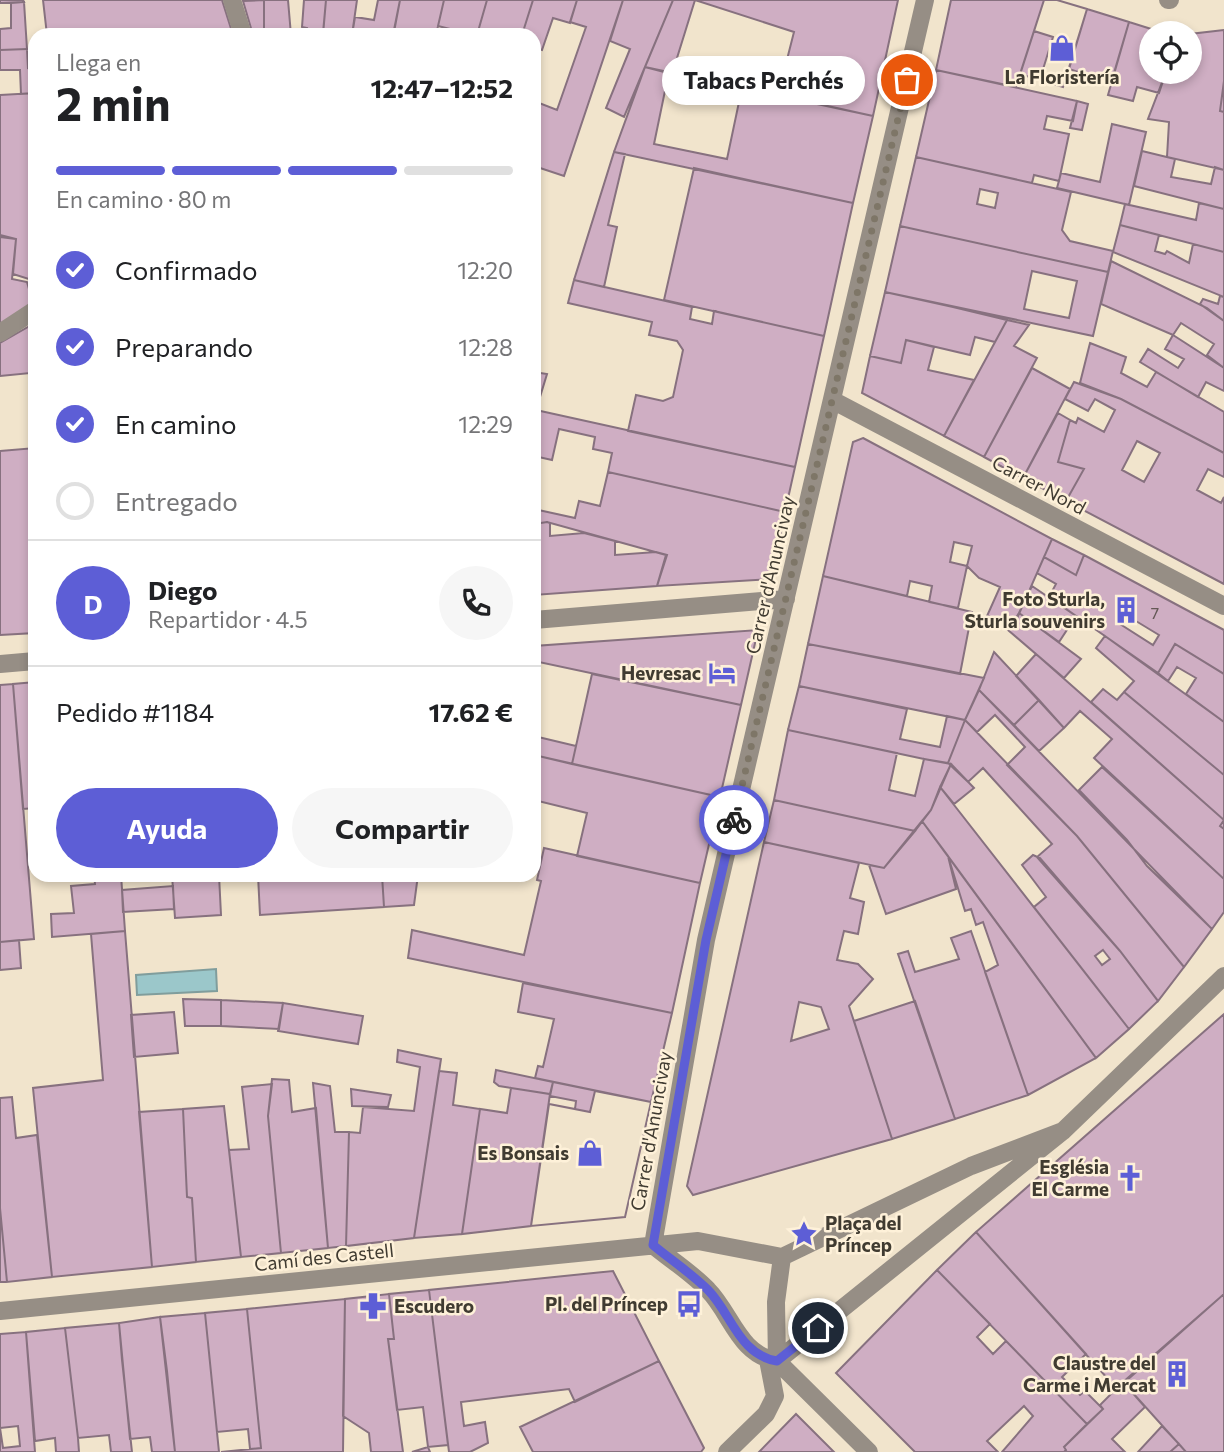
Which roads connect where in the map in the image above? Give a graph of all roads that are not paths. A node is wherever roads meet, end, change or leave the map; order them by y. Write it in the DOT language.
graph roads {
  1 [pos="232,0"];
  2 [pos="925,0"];
  3 [pos="241,28"];
  4 [pos="28,315"];
  5 [pos="0,333"];
  6 [pos="834,401"];
  7 [pos="786,599"];
  8 [pos="1224,606"];
  9 [pos="541,619"];
  10 [pos="28,662"];
  11 [pos="0,664"];
  12 [pos="1224,976"];
  13 [pos="1063,1131"];
  14 [pos="653,1245"];
  15 [pos="782,1257"];
  16 [pos="0,1311"];
  17 [pos="773,1360"];
  18 [pos="727,1452"];
  19 [pos="870,1452"];
  1 -- 3 [label="street"];
  2 -- 6 [label="street, Carrer d'Anuncivay"];
  4 -- 5 [label="street"];
  6 -- 7 [label="street, Carrer d'Anuncivay"];
  6 -- 8 [label="street, Carrer Nord"];
  7 -- 9 [label="street"];
  7 -- 14 [label="street, Carrer d'Anuncivay"];
  10 -- 11 [label="street"];
  12 -- 13 [label="street"];
  13 -- 15 [label="street"];
  13 -- 17 [label="street"];
  14 -- 15 [label="street, Camí des Castell"];
  14 -- 16 [label="street, Camí des Castell"];
  14 -- 17 [label="street"];
  15 -- 17 [label="street"];
  17 -- 18 [label="street"];
  17 -- 19 [label="street"];
}
